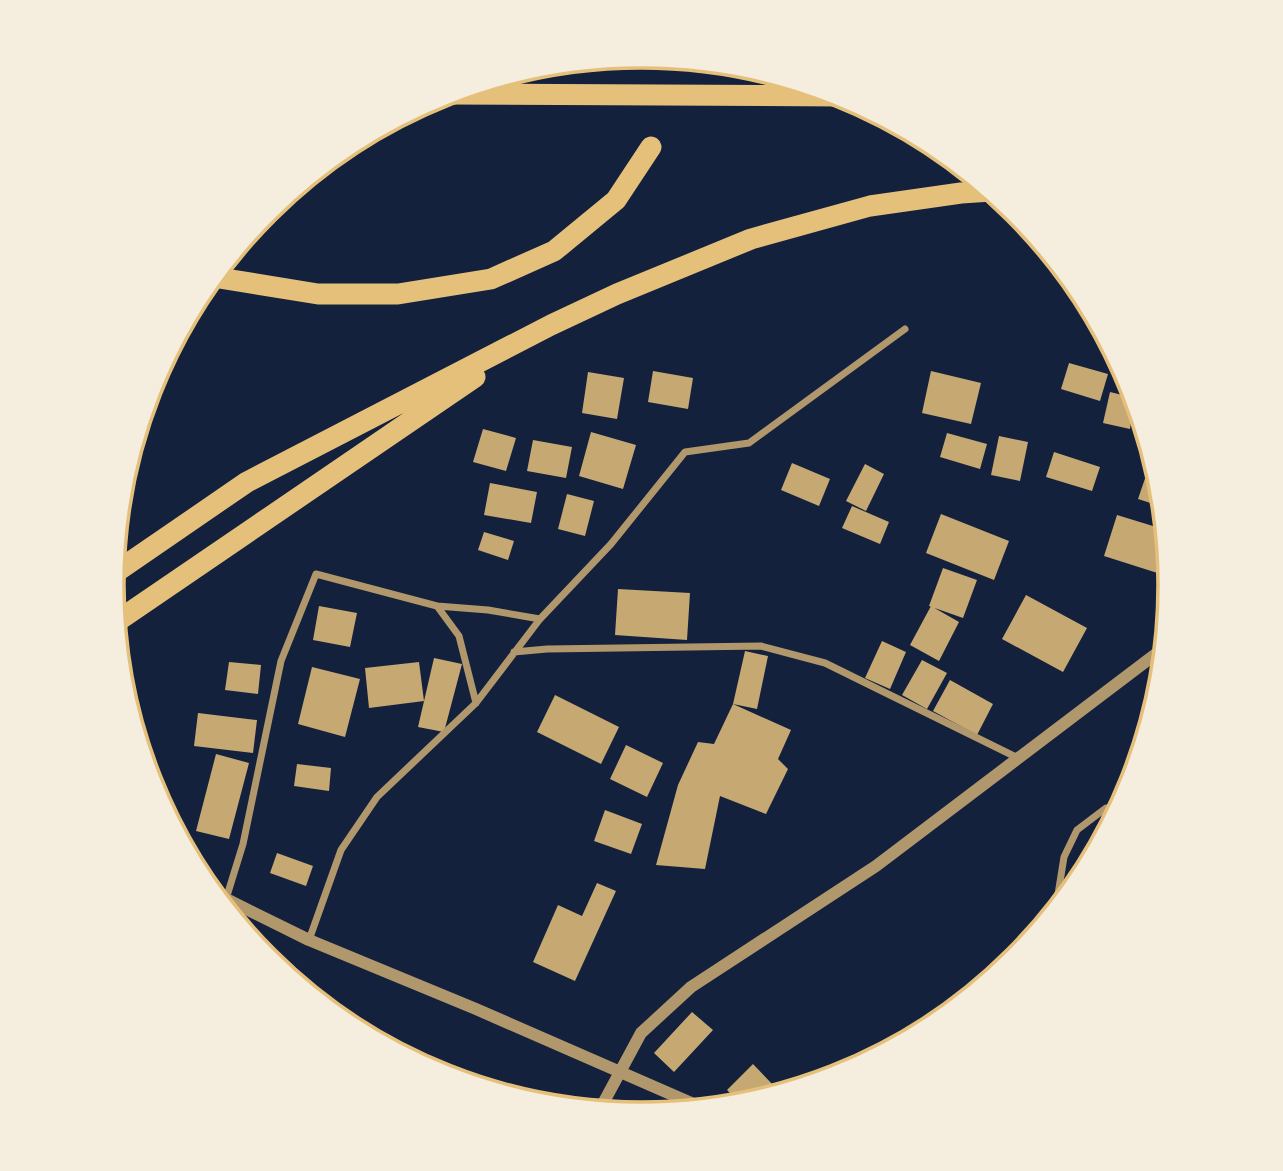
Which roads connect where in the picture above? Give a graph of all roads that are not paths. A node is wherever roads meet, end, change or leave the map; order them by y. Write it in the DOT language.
graph roads {
  1 [pos="481,94"];
  2 [pos="807,96"];
  3 [pos="651,147"];
  4 [pos="977,192"];
  5 [pos="225,279"];
  6 [pos="551,325"];
  7 [pos="905,329"];
  8 [pos="125,566"];
  9 [pos="437,606"];
  10 [pos="125,616"];
  11 [pos="540,619"];
  12 [pos="514,652"];
  13 [pos="1154,656"];
  14 [pos="476,703"];
  15 [pos="1018,758"];
  16 [pos="1108,808"];
  17 [pos="223,890"];
  18 [pos="1058,891"];
  19 [pos="234,904"];
  20 [pos="309,940"];
  21 [pos="620,1072"];
  22 [pos="686,1101"];
  23 [pos="605,1102"];
  1 -- 2 [label="highway"];
  3 -- 5 [label="highway"];
  4 -- 6 [label="highway"];
  6 -- 8 [label="highway"];
  6 -- 10 [label="highway"];
  7 -- 11 [label="street"];
  9 -- 11 [label="street"];
  9 -- 14 [label="street"];
  9 -- 17 [label="street"];
  11 -- 12 [label="street"];
  12 -- 14 [label="street"];
  12 -- 15 [label="street"];
  13 -- 15 [label="street"];
  14 -- 20 [label="street"];
  15 -- 21 [label="street"];
  16 -- 18 [label="street"];
  19 -- 20 [label="street"];
  20 -- 21 [label="street"];
  21 -- 22 [label="street"];
  21 -- 23 [label="street"];
}
